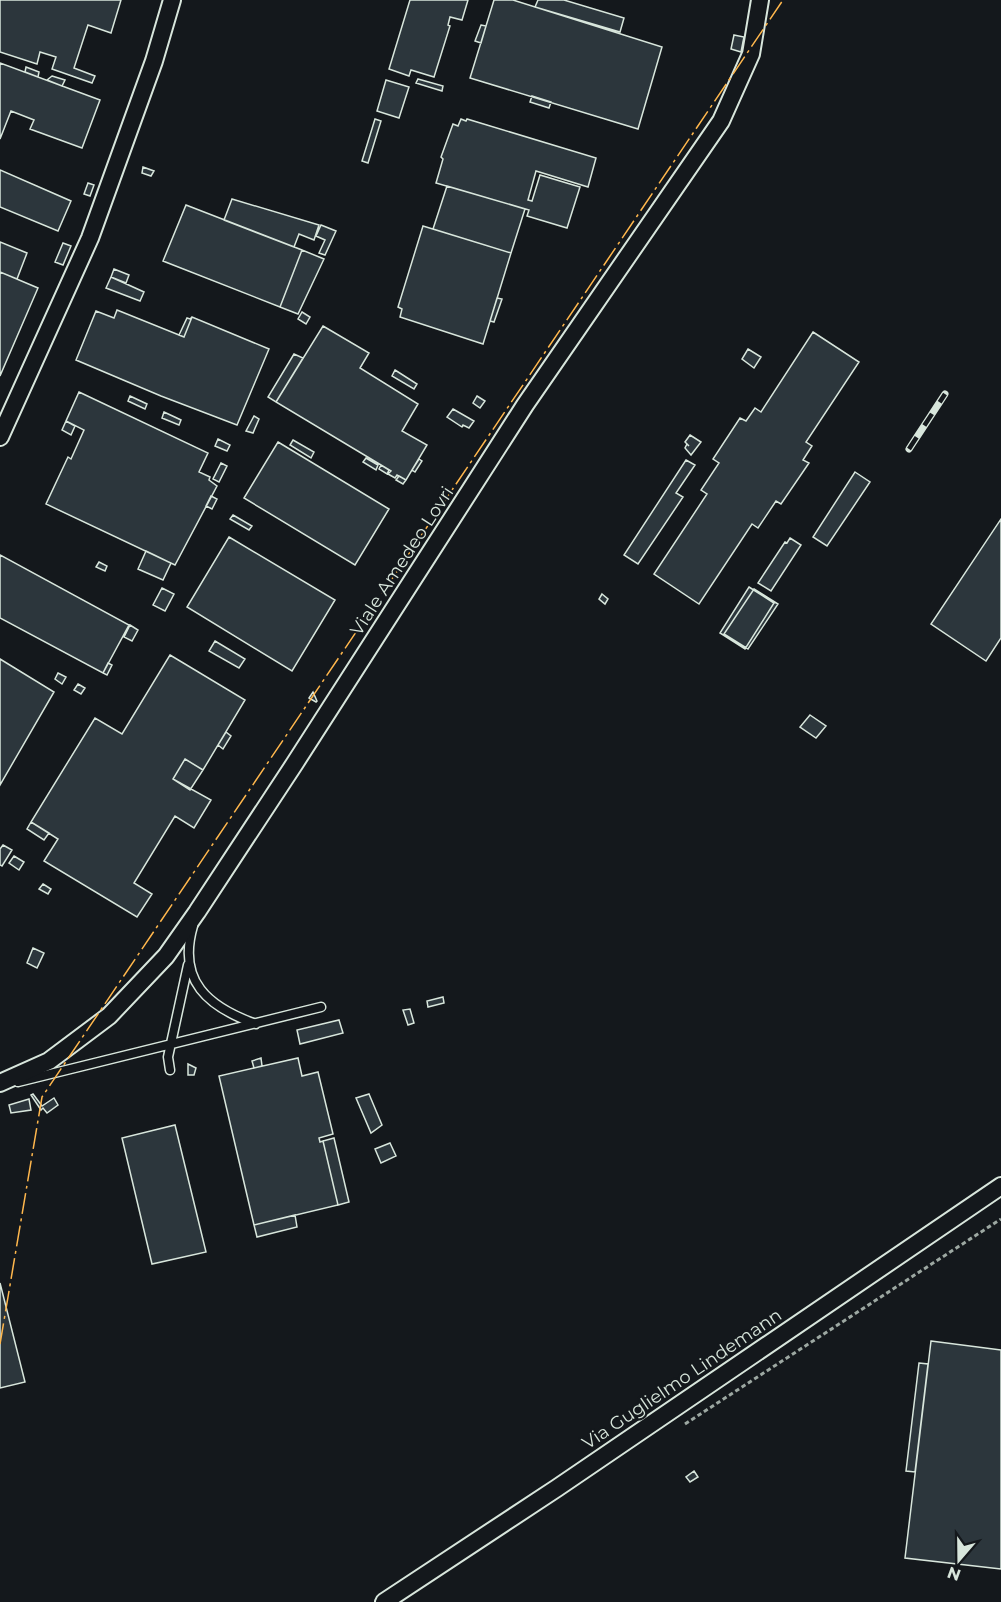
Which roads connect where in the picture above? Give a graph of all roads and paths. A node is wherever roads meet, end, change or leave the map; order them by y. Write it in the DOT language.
graph roads {
  1 [pos="172,0"];
  2 [pos="760,0"];
  3 [pos="0,437"];
  4 [pos="197,912"];
  5 [pos="188,965"];
  6 [pos="321,1007"];
  7 [pos="256,1024"];
  8 [pos="171,1045"];
  9 [pos="170,1070"];
  10 [pos="0,1085"];
  11 [pos="1001,1186"];
  12 [pos="1001,1219"];
  13 [pos="682,1426"];
  14 [pos="384,1602"];
  1 -- 3 [label="street"];
  2 -- 4 [label="street, Viale Amedeo Lovri"];
  4 -- 5 [label="lane"];
  4 -- 10 [label="street, Viale Amedeo Lovri"];
  5 -- 7 [label="lane"];
  5 -- 8 [label="lane"];
  6 -- 7 [label="lane"];
  7 -- 8 [label="lane"];
  8 -- 9 [label="lane"];
  8 -- 10 [label="lane"];
  11 -- 14 [label="street, Via Guglielmo Lindemann"];
  12 -- 13 [label="path"];
}
